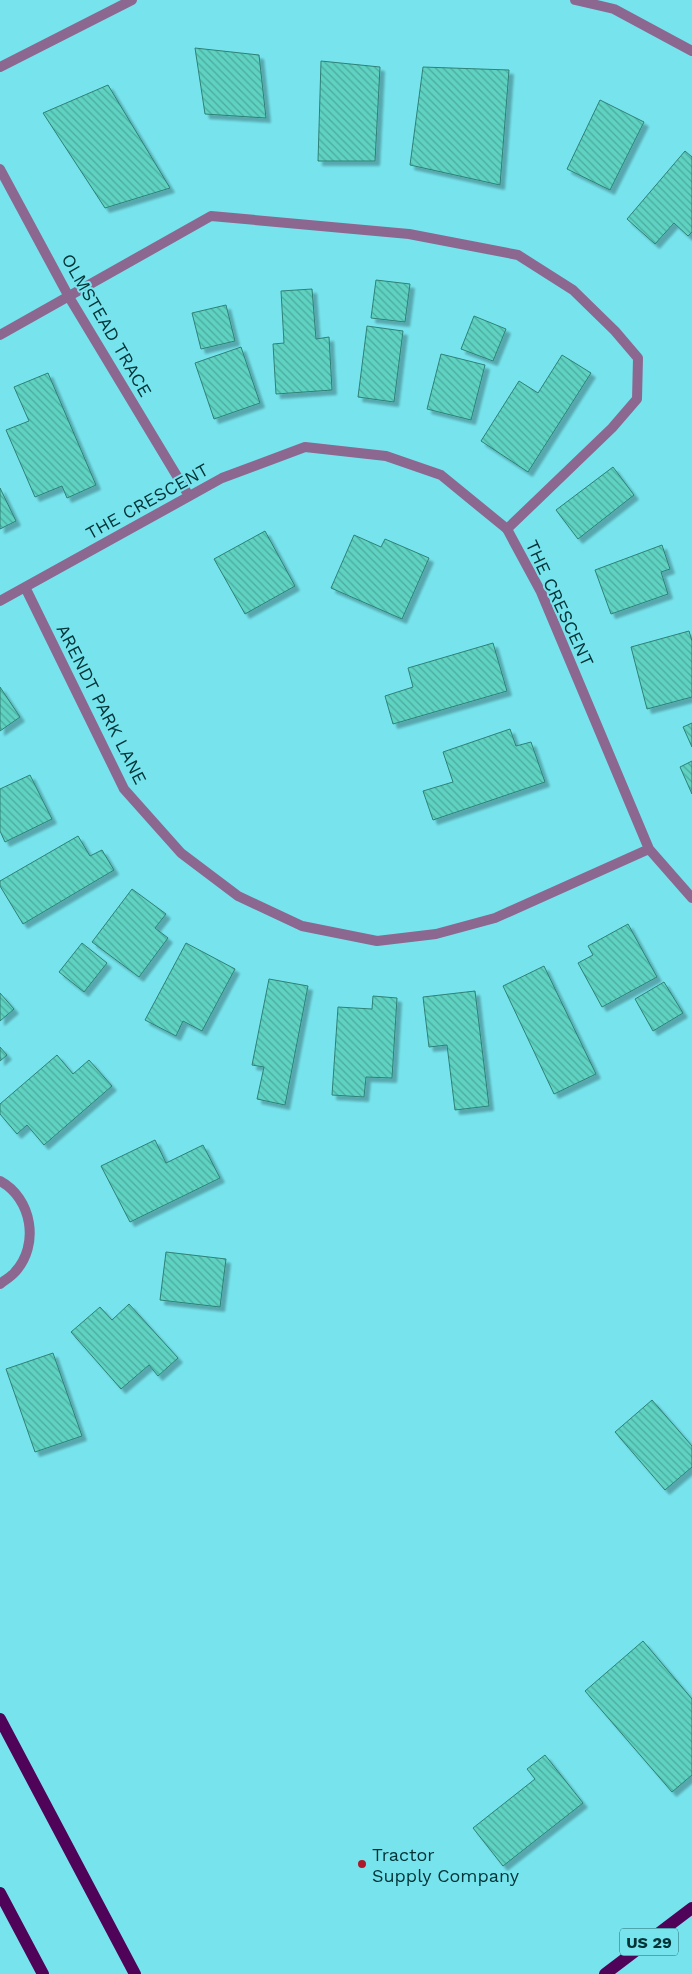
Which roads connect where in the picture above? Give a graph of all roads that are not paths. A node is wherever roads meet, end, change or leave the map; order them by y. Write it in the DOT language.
graph roads {
  1 [pos="132,0"];
  2 [pos="575,0"];
  3 [pos="692,51"];
  4 [pos="0,67"];
  5 [pos="0,169"];
  6 [pos="69,296"];
  7 [pos="0,335"];
  8 [pos="189,496"];
  9 [pos="507,528"];
  10 [pos="25,587"];
  11 [pos="0,600"];
  12 [pos="649,849"];
  13 [pos="692,898"];
  14 [pos="0,1182"];
  15 [pos="0,1284"];
  16 [pos="0,1720"];
  17 [pos="0,1893"];
  18 [pos="692,1908"];
  19 [pos="43,1974"];
  20 [pos="135,1974"];
  21 [pos="604,1974"];
  1 -- 4 [label="street"];
  2 -- 3 [label="street"];
  5 -- 6 [label="street, OLMSTEAD TRACE"];
  6 -- 7 [label="street"];
  6 -- 8 [label="street, OLMSTEAD TRACE"];
  6 -- 9 [label="street"];
  8 -- 9 [label="street, THE CRESCENT"];
  8 -- 10 [label="street, THE CRESCENT"];
  9 -- 12 [label="street, THE CRESCENT"];
  10 -- 11 [label="street, THE CRESCENT"];
  10 -- 12 [label="street, ARENDT PARK LANE"];
  12 -- 13 [label="street, THE CRESCENT"];
  14 -- 15 [label="street"];
  16 -- 20 [label="main road"];
  17 -- 19 [label="main road"];
  18 -- 21 [label="main road, US 29"];
}
